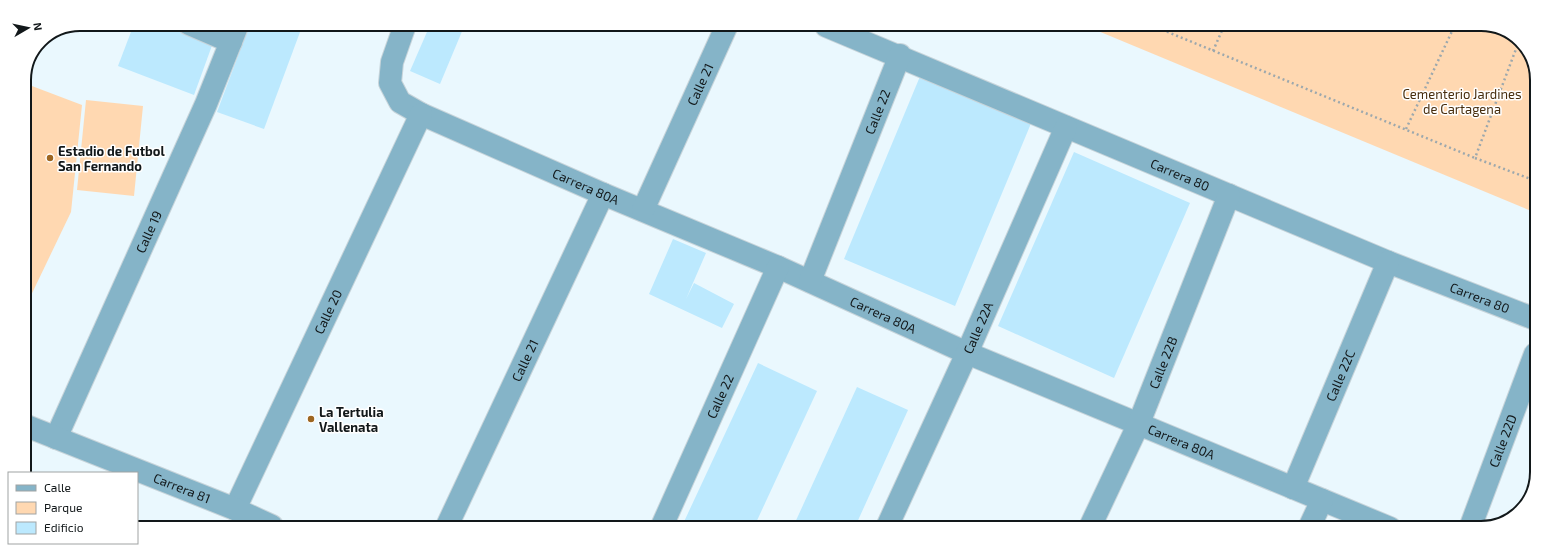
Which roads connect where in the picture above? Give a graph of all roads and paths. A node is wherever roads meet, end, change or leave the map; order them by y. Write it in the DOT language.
graph roads {
  1 [pos="225,31"];
  2 [pos="404,31"];
  3 [pos="724,31"];
  4 [pos="838,31"];
  5 [pos="1165,31"];
  6 [pos="1222,31"];
  7 [pos="1452,31"];
  8 [pos="235,33"];
  9 [pos="1517,47"];
  10 [pos="1213,51"];
  11 [pos="900,56"];
  12 [pos="420,114"];
  13 [pos="1066,127"];
  14 [pos="1406,129"];
  15 [pos="1475,158"];
  16 [pos="1530,179"];
  17 [pos="603,194"];
  18 [pos="1229,195"];
  19 [pos="643,210"];
  20 [pos="1388,262"];
  21 [pos="778,267"];
  22 [pos="810,281"];
  23 [pos="1530,317"];
  24 [pos="967,353"];
  25 [pos="1530,367"];
  26 [pos="1138,423"];
  27 [pos="31,428"];
  28 [pos="56,438"];
  29 [pos="138,472"];
  30 [pos="1293,488"];
  31 [pos="1322,500"];
  32 [pos="235,509"];
  33 [pos="261,521"];
  34 [pos="449,521"];
  35 [pos="664,521"];
  36 [pos="890,521"];
  37 [pos="1093,521"];
  38 [pos="1312,521"];
  39 [pos="1373,521"];
  40 [pos="1473,521"];
  1 -- 8 [label="street"];
  2 -- 12 [label="street, Carrera 80A"];
  3 -- 19 [label="street, Calle 21"];
  4 -- 11 [label="street, Carrera 80"];
  5 -- 10 [label="path"];
  6 -- 10 [label="path"];
  7 -- 14 [label="path"];
  8 -- 28 [label="street, Calle 19"];
  9 -- 15 [label="path"];
  10 -- 14 [label="path"];
  11 -- 13 [label="street, Carrera 80"];
  11 -- 22 [label="street, Calle 22"];
  12 -- 17 [label="street, Carrera 80A"];
  12 -- 32 [label="street, Calle 20"];
  13 -- 18 [label="street, Carrera 80"];
  13 -- 24 [label="street, Calle 22A"];
  14 -- 15 [label="path"];
  15 -- 16 [label="path"];
  17 -- 19 [label="street, Carrera 80A"];
  17 -- 34 [label="street, Calle 21"];
  18 -- 20 [label="street, Carrera 80"];
  18 -- 26 [label="street, Calle 22B"];
  19 -- 21 [label="street, Carrera 80A"];
  20 -- 23 [label="street, Carrera 80"];
  20 -- 30 [label="street, Calle 22C"];
  21 -- 22 [label="street, Carrera 80A"];
  21 -- 35 [label="street, Calle 22"];
  22 -- 24 [label="street, Carrera 80A"];
  24 -- 26 [label="street, Carrera 80A"];
  24 -- 36 [label="street, Calle 22A"];
  25 -- 40 [label="street, Calle 22D"];
  26 -- 30 [label="street, Carrera 80A"];
  26 -- 37 [label="street, Calle 22B"];
  27 -- 28 [label="street, Carrera 81"];
  28 -- 29 [label="street, Carrera 81"];
  29 -- 32 [label="street, Carrera 81"];
  30 -- 31 [label="street, Carrera 80A"];
  31 -- 38 [label="street"];
  31 -- 39 [label="street, Carrera 80A"];
  32 -- 33 [label="street, Carrera 81"];
}
